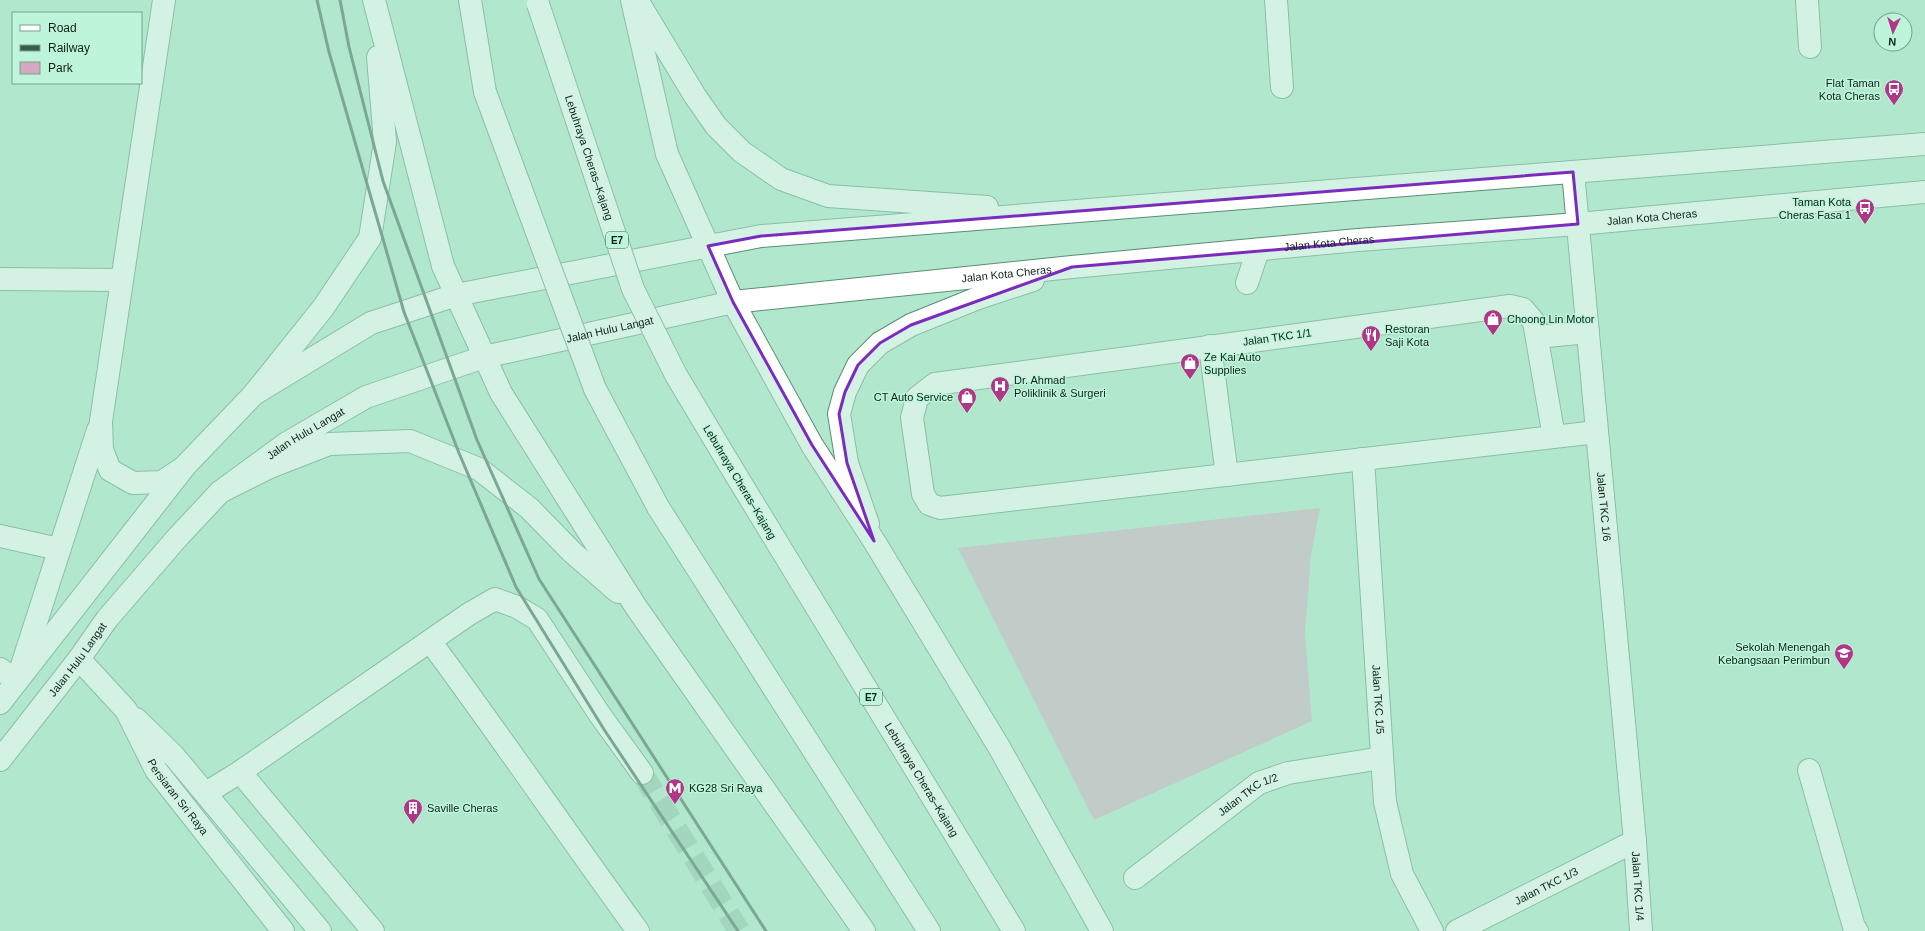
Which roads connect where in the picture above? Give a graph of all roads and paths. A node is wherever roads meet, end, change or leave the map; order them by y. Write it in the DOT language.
graph roads {
  1 [pos="164,0"];
  2 [pos="370,0"];
  3 [pos="374,0"];
  4 [pos="470,0"];
  5 [pos="632,0"];
  6 [pos="637,0"];
  7 [pos="1276,0"];
  8 [pos="1807,0"];
  9 [pos="538,2"];
  10 [pos="1810,47"];
  11 [pos="1282,88"];
  12 [pos="1925,144"];
  13 [pos="1573,172"];
  14 [pos="1925,192"];
  15 [pos="1062,212"];
  16 [pos="1578,224"];
  17 [pos="708,246"];
  18 [pos="1258,250"];
  19 [pos="1072,267"];
  20 [pos="0,279"];
  21 [pos="121,280"];
  22 [pos="1247,283"];
  23 [pos="456,295"];
  24 [pos="733,302"];
  25 [pos="1588,332"];
  26 [pos="1537,338"];
  27 [pos="1210,346"];
  28 [pos="484,357"];
  29 [pos="254,394"];
  30 [pos="101,421"];
  31 [pos="1597,432"];
  32 [pos="1554,437"];
  33 [pos="1362,459"];
  34 [pos="185,466"];
  35 [pos="1227,475"];
  36 [pos="220,492"];
  37 [pos="0,536"];
  38 [pos="874,541"];
  39 [pos="59,549"];
  40 [pos="636,607"];
  41 [pos="430,641"];
  42 [pos="79,659"];
  43 [pos="8,675"];
  44 [pos="0,703"];
  45 [pos="126,710"];
  46 [pos="1382,758"];
  47 [pos="0,760"];
  48 [pos="1809,770"];
  49 [pos="240,772"];
  50 [pos="642,773"];
  51 [pos="206,793"];
  52 [pos="1635,841"];
  53 [pos="1135,878"];
  54 [pos="277,929"];
  55 [pos="320,931"];
  56 [pos="373,931"];
  57 [pos="638,931"];
  58 [pos="864,931"];
  59 [pos="928,931"];
  60 [pos="1014,931"];
  61 [pos="1102,931"];
  62 [pos="1432,931"];
  63 [pos="1457,931"];
  64 [pos="1641,931"];
  65 [pos="1858,931"];
  1 -- 21 [label="main road"];
  2 -- 29 [label="main road"];
  3 -- 23 [label="main road"];
  4 -- 59 [label="main road, bridge"];
  5 -- 17 [label="main road"];
  6 -- 15 [label="main road"];
  7 -- 11 [label="main road"];
  8 -- 10 [label="main road"];
  9 -- 60 [label="main road, Lebuhraya Cheras–Kajang / E7, bridge"];
  12 -- 13 [label="main road"];
  13 -- 15 [label="main road"];
  13 -- 16 [label="main road, Jalan TKC 1/6"];
  14 -- 16 [label="main road, Jalan Kota Cheras"];
  15 -- 17 [label="main road"];
  16 -- 18 [label="main road, Jalan Kota Cheras"];
  16 -- 25 [label="main road, Jalan TKC 1/6"];
  17 -- 23 [label="main road"];
  17 -- 24 [label="main road"];
  18 -- 19 [label="main road, Jalan Kota Cheras"];
  18 -- 22 [label="main road"];
  19 -- 24 [label="main road, Jalan Kota Cheras"];
  19 -- 38 [label="main road"];
  20 -- 21 [label="main road"];
  21 -- 30 [label="main road"];
  23 -- 28 [label="main road"];
  23 -- 29 [label="main road"];
  24 -- 28 [label="main road, Jalan Hulu Langat"];
  24 -- 38 [label="main road"];
  25 -- 26 [label="main road"];
  25 -- 31 [label="main road, Jalan TKC 1/6"];
  26 -- 27 [label="main road, Jalan TKC 1/1"];
  26 -- 32 [label="main road, Jalan TKC 1/1"];
  27 -- 35 [label="main road"];
  27 -- 35 [label="main road, Jalan TKC 1/1"];
  28 -- 36 [label="main road, Jalan Hulu Langat"];
  28 -- 40 [label="main road"];
  29 -- 34 [label="main road"];
  30 -- 34 [label="main road"];
  30 -- 39 [label="main road"];
  31 -- 32 [label="main road"];
  31 -- 52 [label="main road, Jalan TKC 1/6"];
  32 -- 33 [label="main road"];
  33 -- 35 [label="main road"];
  33 -- 46 [label="main road, Jalan TKC 1/5"];
  34 -- 43 [label="main road"];
  36 -- 40 [label="main road"];
  36 -- 42 [label="main road, Jalan Hulu Langat"];
  37 -- 39 [label="main road"];
  38 -- 61 [label="main road"];
  39 -- 43 [label="main road"];
  40 -- 58 [label="main road"];
  41 -- 49 [label="main road"];
  41 -- 50 [label="main road"];
  41 -- 57 [label="main road"];
  42 -- 45 [label="main road, Persiaran Sri Raya"];
  42 -- 47 [label="main road, Jalan Hulu Langat"];
  43 -- 44 [label="main road"];
  45 -- 51 [label="main road"];
  45 -- 54 [label="main road, Persiaran Sri Raya"];
  46 -- 53 [label="main road, Jalan TKC 1/2"];
  46 -- 62 [label="main road, Jalan TKC 1/5"];
  48 -- 65 [label="main road"];
  49 -- 51 [label="main road"];
  49 -- 56 [label="main road"];
  51 -- 55 [label="main road"];
  52 -- 63 [label="main road, Jalan TKC 1/3"];
  52 -- 64 [label="main road, Jalan TKC 1/4"];
}
